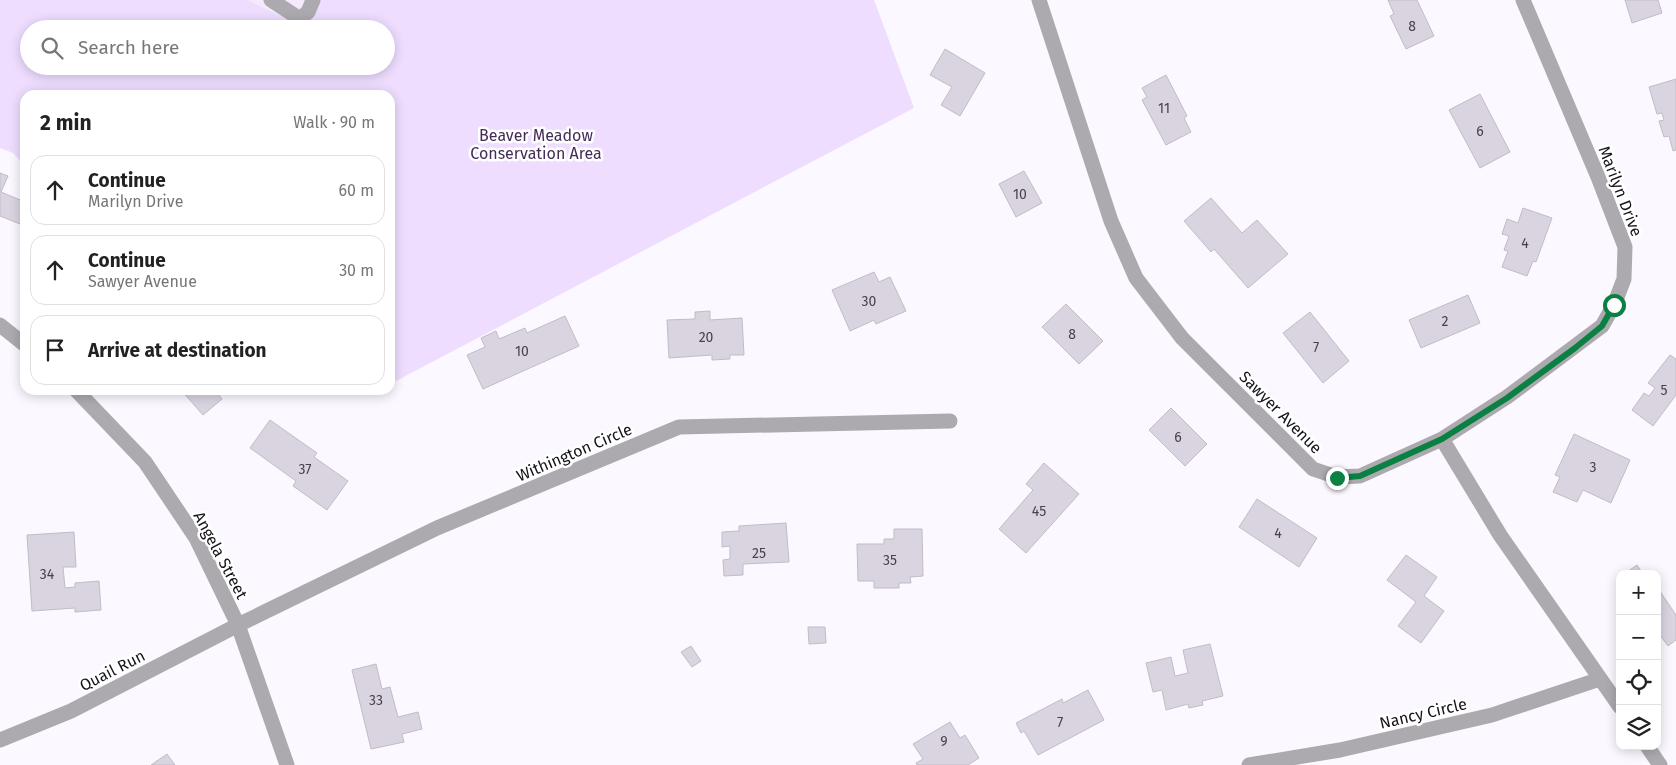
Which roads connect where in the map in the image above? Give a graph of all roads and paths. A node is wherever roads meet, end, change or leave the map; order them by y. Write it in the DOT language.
graph roads {
  1 [pos="271,0"];
  2 [pos="314,0"];
  3 [pos="1039,0"];
  4 [pos="1523,0"];
  5 [pos="0,325"];
  6 [pos="20,341"];
  7 [pos="81,395"];
  8 [pos="950,421"];
  9 [pos="1442,439"];
  10 [pos="238,625"];
  11 [pos="1600,679"];
  12 [pos="1619,705"];
  13 [pos="0,740"];
  14 [pos="1650,750"];
  15 [pos="287,765"];
  16 [pos="1249,765"];
  17 [pos="1660,765"];
  1 -- 2 [label="street"];
  3 -- 9 [label="street, Sawyer Avenue"];
  4 -- 9 [label="street, Marilyn Drive"];
  5 -- 6 [label="street"];
  7 -- 10 [label="street, Angela Street"];
  8 -- 10 [label="street, Withington Circle"];
  9 -- 11 [label="street"];
  10 -- 13 [label="street, Quail Run"];
  10 -- 15 [label="street, Angela Street"];
  11 -- 12 [label="street"];
  11 -- 16 [label="street, Nancy Circle"];
  14 -- 17 [label="street"];
}
